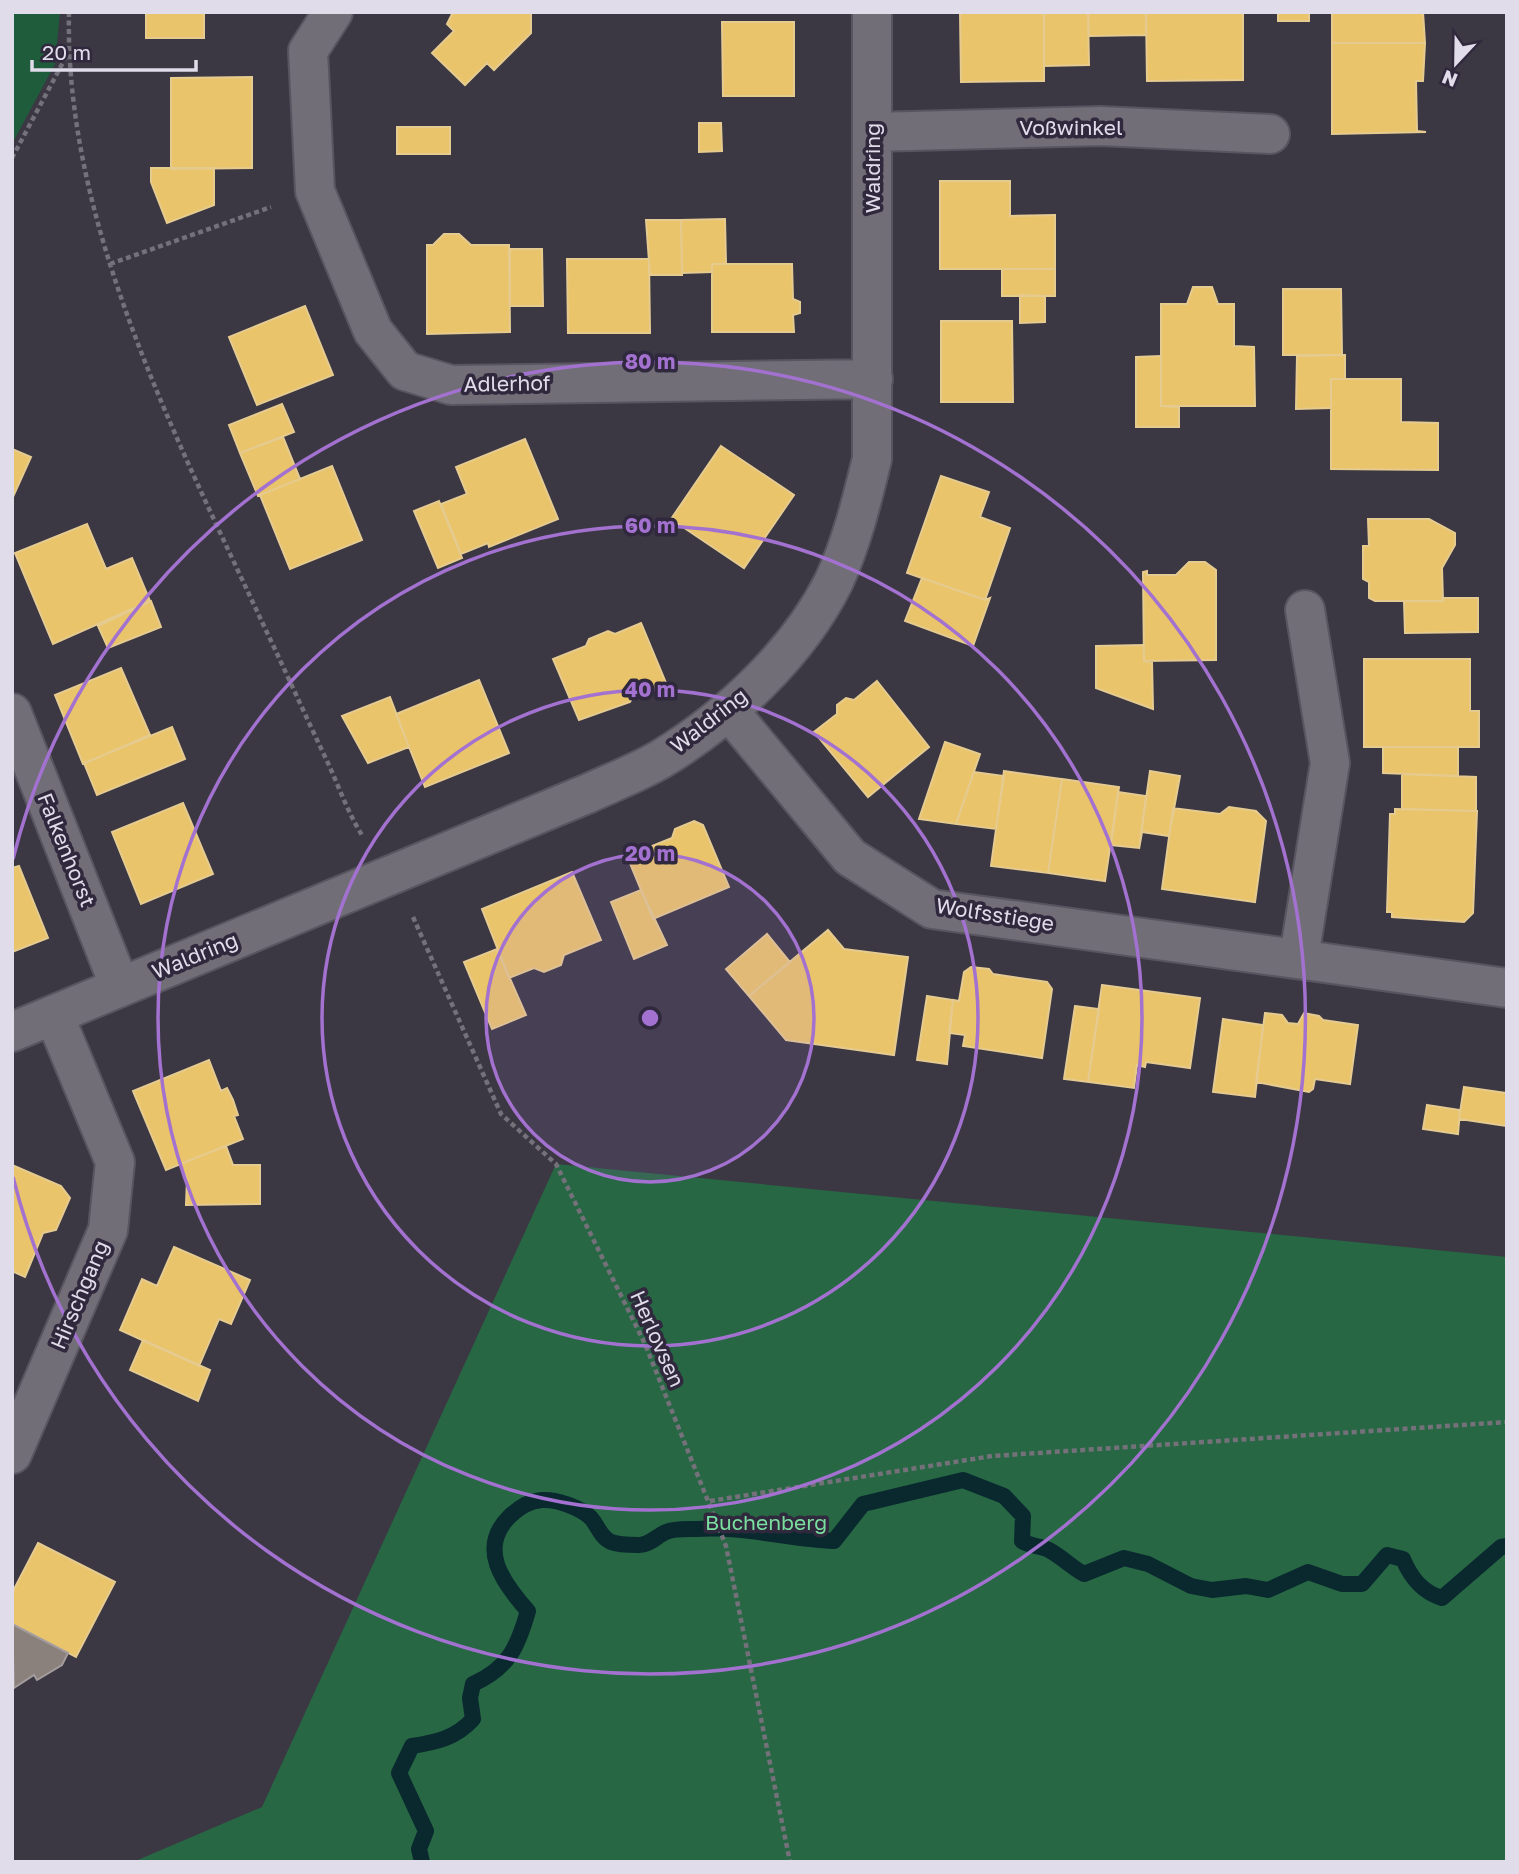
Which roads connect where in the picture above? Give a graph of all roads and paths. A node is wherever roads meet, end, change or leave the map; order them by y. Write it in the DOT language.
graph roads {
  1 [pos="69,12"];
  2 [pos="333,12"];
  3 [pos="872,12"];
  4 [pos="68,52"];
  5 [pos="872,132"];
  6 [pos="1270,134"];
  7 [pos="12,158"];
  8 [pos="315,191"];
  9 [pos="110,264"];
  10 [pos="873,379"];
  11 [pos="1305,610"];
  12 [pos="729,711"];
  13 [pos="12,713"];
  14 [pos="387,876"];
  15 [pos="1298,957"];
  16 [pos="120,987"];
  17 [pos="1507,988"];
  18 [pos="54,1014"];
  19 [pos="12,1031"];
  20 [pos="1507,1422"];
  21 [pos="12,1454"];
  22 [pos="710,1501"];
  23 [pos="790,1862"];
  1 -- 4 [label="path, Herlovsen"];
  2 -- 8 [label="street, Adlerhof"];
  3 -- 5 [label="street, Waldring"];
  4 -- 7 [label="path"];
  4 -- 9 [label="path, Herlovsen"];
  5 -- 6 [label="street, Voßwinkel"];
  5 -- 10 [label="street, Waldring"];
  8 -- 9 [label="path"];
  8 -- 10 [label="street, Adlerhof"];
  9 -- 14 [label="path, Herlovsen"];
  10 -- 12 [label="street, Waldring"];
  11 -- 15 [label="street"];
  12 -- 14 [label="street, Waldring"];
  12 -- 15 [label="street, Wolfsstiege"];
  13 -- 16 [label="street, Falkenhorst"];
  14 -- 16 [label="street, Waldring"];
  14 -- 22 [label="path, Herlovsen"];
  15 -- 17 [label="street, Wolfsstiege"];
  16 -- 18 [label="street, Waldring"];
  18 -- 19 [label="street, Waldring"];
  18 -- 21 [label="street, Hirschgang"];
  20 -- 22 [label="path"];
  22 -- 23 [label="path, Herlovsen"];
}
